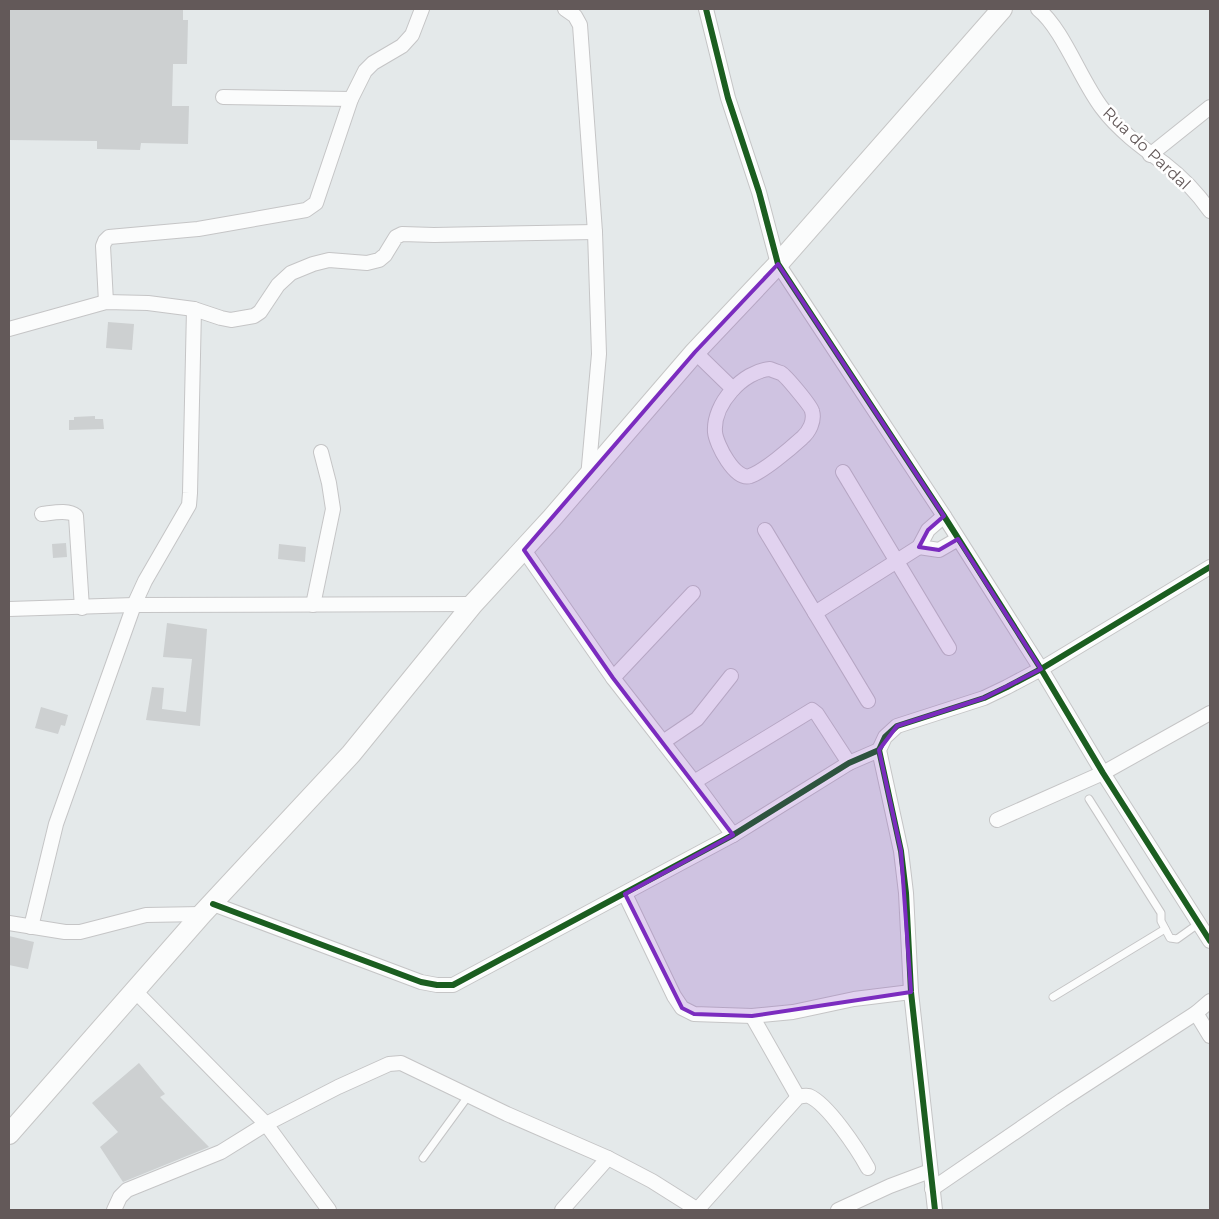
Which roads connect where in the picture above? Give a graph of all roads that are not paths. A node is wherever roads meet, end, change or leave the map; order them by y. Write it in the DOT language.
graph roads {
  1 [pos="422,9"];
  2 [pos="565,9"];
  3 [pos="706,9"];
  4 [pos="1002,9"];
  5 [pos="1038,9"];
  6 [pos="223,97"];
  7 [pos="351,99"];
  8 [pos="1210,107"];
  9 [pos="1150,155"];
  10 [pos="1210,211"];
  11 [pos="595,232"];
  12 [pos="778,264"];
  13 [pos="106,302"];
  14 [pos="194,309"];
  15 [pos="9,329"];
  16 [pos="695,352"];
  17 [pos="733,389"];
  18 [pos="322,452"];
  19 [pos="843,472"];
  20 [pos="588,477"];
  21 [pos="42,514"];
  22 [pos="944,516"];
  23 [pos="765,530"];
  24 [pos="958,539"];
  25 [pos="919,547"];
  26 [pos="524,550"];
  27 [pos="897,561"];
  28 [pos="1210,567"];
  29 [pos="693,593"];
  30 [pos="472,604"];
  31 [pos="313,605"];
  32 [pos="134,606"];
  33 [pos="82,608"];
  34 [pos="9,609"];
  35 [pos="815,613"];
  36 [pos="949,648"];
  37 [pos="1041,669"];
  38 [pos="731,676"];
  39 [pos="613,678"];
  40 [pos="868,701"];
  41 [pos="1210,713"];
  42 [pos="663,742"];
  43 [pos="879,750"];
  44 [pos="850,764"];
  45 [pos="1103,773"];
  46 [pos="694,782"];
  47 [pos="1089,799"];
  48 [pos="997,820"];
  49 [pos="733,835"];
  50 [pos="625,894"];
  51 [pos="208,909"];
  52 [pos="9,924"];
  53 [pos="1198,924"];
  54 [pos="31,927"];
  55 [pos="1165,929"];
  56 [pos="1210,942"];
  57 [pos="136,991"];
  58 [pos="911,992"];
  59 [pos="1053,997"];
  60 [pos="1210,1001"];
  61 [pos="1196,1013"];
  62 [pos="752,1016"];
  63 [pos="1210,1036"];
  64 [pos="469,1095"];
  65 [pos="798,1097"];
  66 [pos="266,1124"];
  67 [pos="9,1134"];
  68 [pos="423,1158"];
  69 [pos="608,1158"];
  70 [pos="868,1168"];
  71 [pos="930,1171"];
  72 [pos="932,1189"];
  73 [pos="114,1210"];
  74 [pos="329,1210"];
  75 [pos="562,1210"];
  76 [pos="698,1210"];
  77 [pos="838,1210"];
  78 [pos="935,1210"];
  1 -- 7 [label="street"];
  2 -- 11 [label="street"];
  3 -- 12 [label="street"];
  4 -- 12 [label="main road"];
  5 -- 9 [label="street, Rua do Pardal"];
  6 -- 7 [label="street"];
  7 -- 13 [label="street"];
  8 -- 9 [label="street"];
  9 -- 10 [label="street, Rua do Pardal"];
  11 -- 14 [label="street"];
  11 -- 20 [label="street"];
  12 -- 16 [label="main road"];
  12 -- 22 [label="street"];
  13 -- 14 [label="street"];
  13 -- 15 [label="street"];
  14 -- 32 [label="street"];
  16 -- 17 [label="street"];
  16 -- 20 [label="main road"];
  17 -- 17 [label="street"];
  18 -- 31 [label="street"];
  19 -- 27 [label="street"];
  20 -- 26 [label="main road"];
  21 -- 33 [label="street"];
  22 -- 24 [label="street"];
  22 -- 25 [label="street"];
  23 -- 35 [label="street"];
  24 -- 25 [label="street"];
  24 -- 37 [label="street"];
  25 -- 27 [label="street"];
  26 -- 30 [label="main road"];
  26 -- 39 [label="street"];
  27 -- 35 [label="street"];
  27 -- 36 [label="street"];
  28 -- 37 [label="street"];
  29 -- 39 [label="street"];
  30 -- 31 [label="street"];
  30 -- 51 [label="main road"];
  31 -- 32 [label="street"];
  32 -- 33 [label="street"];
  32 -- 54 [label="street"];
  33 -- 34 [label="street"];
  35 -- 40 [label="street"];
  37 -- 43 [label="street"];
  37 -- 45 [label="street"];
  38 -- 42 [label="street"];
  39 -- 42 [label="street"];
  41 -- 45 [label="street"];
  42 -- 46 [label="street"];
  43 -- 44 [label="street"];
  43 -- 58 [label="street"];
  44 -- 46 [label="street"];
  44 -- 49 [label="street"];
  45 -- 48 [label="street"];
  45 -- 53 [label="street"];
  46 -- 49 [label="street"];
  47 -- 55 [label="lane"];
  49 -- 50 [label="street"];
  50 -- 51 [label="street"];
  50 -- 62 [label="street"];
  51 -- 54 [label="street"];
  51 -- 57 [label="main road"];
  52 -- 54 [label="street"];
  53 -- 55 [label="lane"];
  53 -- 56 [label="street"];
  55 -- 59 [label="lane"];
  57 -- 66 [label="street"];
  57 -- 67 [label="main road"];
  58 -- 62 [label="street"];
  58 -- 71 [label="street"];
  60 -- 61 [label="street"];
  61 -- 63 [label="street"];
  61 -- 72 [label="street"];
  62 -- 65 [label="street"];
  64 -- 66 [label="street"];
  64 -- 68 [label="lane"];
  64 -- 69 [label="street"];
  65 -- 70 [label="street"];
  65 -- 76 [label="street"];
  66 -- 73 [label="street"];
  66 -- 74 [label="street"];
  69 -- 75 [label="street"];
  69 -- 76 [label="street"];
  71 -- 72 [label="street"];
  71 -- 77 [label="street"];
  72 -- 78 [label="street"];
}
